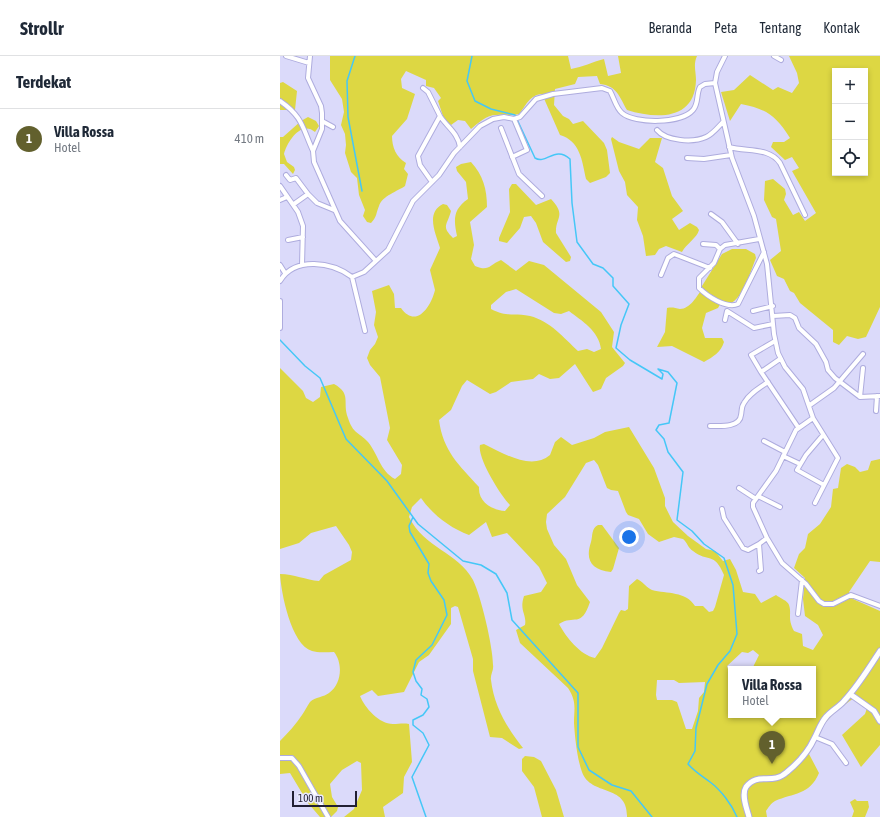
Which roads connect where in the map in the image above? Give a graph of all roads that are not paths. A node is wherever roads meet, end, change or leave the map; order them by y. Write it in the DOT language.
graph roads {
  1 [pos="286,56"];
  2 [pos="310,56"];
  3 [pos="725,56"];
  4 [pos="774,56"];
  5 [pos="781,60"];
  6 [pos="309,63"];
  7 [pos="715,83"];
  8 [pos="422,88"];
  9 [pos="280,101"];
  10 [pos="440,116"];
  11 [pos="517,118"];
  12 [pos="322,121"];
  13 [pos="723,122"];
  14 [pos="333,127"];
  15 [pos="501,128"];
  16 [pos="657,130"];
  17 [pos="460,147"];
  18 [pos="729,147"];
  19 [pos="313,152"];
  20 [pos="731,156"];
  21 [pos="512,157"];
  22 [pos="687,158"];
  23 [pos="286,175"];
  24 [pos="432,182"];
  25 [pos="280,186"];
  26 [pos="308,194"];
  27 [pos="542,196"];
  28 [pos="287,197"];
  29 [pos="280,200"];
  30 [pos="294,204"];
  31 [pos="334,210"];
  32 [pos="711,214"];
  33 [pos="805,215"];
  34 [pos="303,237"];
  35 [pos="759,239"];
  36 [pos="288,240"];
  37 [pos="704,244"];
  38 [pos="738,244"];
  39 [pos="720,249"];
  40 [pos="764,252"];
  41 [pos="376,261"];
  42 [pos="280,265"];
  43 [pos="302,265"];
  44 [pos="710,268"];
  45 [pos="285,273"];
  46 [pos="661,275"];
  47 [pos="352,277"];
  48 [pos="280,281"];
  49 [pos="280,301"];
  50 [pos="730,305"];
  51 [pos="772,306"];
  52 [pos="727,311"];
  53 [pos="753,311"];
  54 [pos="773,316"];
  55 [pos="725,320"];
  56 [pos="773,324"];
  57 [pos="280,328"];
  58 [pos="365,331"];
  59 [pos="775,341"];
  60 [pos="863,354"];
  61 [pos="780,359"];
  62 [pos="863,368"];
  63 [pos="761,372"];
  64 [pos="768,382"];
  65 [pos="839,382"];
  66 [pos="878,396"];
  67 [pos="860,397"];
  68 [pos="810,406"];
  69 [pos="876,411"];
  70 [pos="813,418"];
  71 [pos="710,426"];
  72 [pos="798,427"];
  73 [pos="823,435"];
  74 [pos="764,441"];
  75 [pos="784,454"];
  76 [pos="800,464"];
  77 [pos="824,486"];
  78 [pos="739,488"];
  79 [pos="757,497"];
  80 [pos="815,503"];
  81 [pos="780,507"];
  82 [pos="722,509"];
  83 [pos="767,538"];
  84 [pos="759,544"];
  85 [pos="759,571"];
  86 [pos="802,580"];
  87 [pos="880,606"];
  88 [pos="798,614"];
  89 [pos="880,651"];
  90 [pos="850,694"];
  91 [pos="880,721"];
  92 [pos="815,737"];
  93 [pos="280,758"];
  94 [pos="846,763"];
  95 [pos="328,817"];
  96 [pos="748,817"];
  1 -- 6 [label="street"];
  2 -- 6 [label="street"];
  3 -- 7 [label="street"];
  4 -- 5 [label="street"];
  6 -- 12 [label="street"];
  7 -- 11 [label="street"];
  7 -- 13 [label="street"];
  8 -- 10 [label="street"];
  9 -- 19 [label="street"];
  10 -- 17 [label="street"];
  10 -- 24 [label="street"];
  11 -- 17 [label="street"];
  11 -- 21 [label="street"];
  12 -- 14 [label="street"];
  12 -- 19 [label="street"];
  13 -- 16 [label="street"];
  13 -- 18 [label="street"];
  15 -- 21 [label="street"];
  17 -- 24 [label="street"];
  18 -- 20 [label="street"];
  18 -- 33 [label="street"];
  19 -- 31 [label="street"];
  20 -- 22 [label="street"];
  20 -- 35 [label="street"];
  21 -- 27 [label="street"];
  23 -- 26 [label="street"];
  24 -- 41 [label="street"];
  25 -- 28 [label="street"];
  26 -- 30 [label="street"];
  26 -- 31 [label="street"];
  28 -- 29 [label="street"];
  28 -- 30 [label="street"];
  30 -- 34 [label="street"];
  31 -- 41 [label="street"];
  32 -- 38 [label="street"];
  34 -- 36 [label="street"];
  34 -- 43 [label="street"];
  35 -- 38 [label="street"];
  35 -- 40 [label="street"];
  37 -- 39 [label="street"];
  38 -- 39 [label="street"];
  39 -- 44 [label="street"];
  40 -- 50 [label="street"];
  40 -- 51 [label="street"];
  41 -- 47 [label="street"];
  42 -- 45 [label="street"];
  43 -- 45 [label="street"];
  43 -- 47 [label="street"];
  44 -- 46 [label="street"];
  44 -- 50 [label="street"];
  45 -- 48 [label="street"];
  47 -- 58 [label="street"];
  49 -- 57 [label="street"];
  50 -- 52 [label="street"];
  51 -- 53 [label="street"];
  51 -- 54 [label="street"];
  52 -- 55 [label="street"];
  52 -- 56 [label="street"];
  54 -- 56 [label="street"];
  54 -- 65 [label="street"];
  56 -- 59 [label="street"];
  59 -- 61 [label="street"];
  59 -- 63 [label="street"];
  60 -- 65 [label="street"];
  61 -- 63 [label="street"];
  61 -- 68 [label="street"];
  62 -- 67 [label="street"];
  63 -- 64 [label="street"];
  64 -- 71 [label="street"];
  64 -- 72 [label="street"];
  65 -- 67 [label="street"];
  65 -- 68 [label="street"];
  66 -- 67 [label="street"];
  66 -- 69 [label="street"];
  68 -- 70 [label="street"];
  70 -- 72 [label="street"];
  70 -- 73 [label="street"];
  72 -- 75 [label="street"];
  73 -- 76 [label="street"];
  73 -- 77 [label="street"];
  74 -- 75 [label="street"];
  75 -- 76 [label="street"];
  75 -- 79 [label="street"];
  76 -- 77 [label="street"];
  77 -- 80 [label="street"];
  78 -- 79 [label="street"];
  79 -- 81 [label="street"];
  79 -- 83 [label="street"];
  82 -- 84 [label="street"];
  83 -- 84 [label="street"];
  83 -- 86 [label="street"];
  84 -- 85 [label="street"];
  86 -- 87 [label="street"];
  86 -- 88 [label="street"];
  89 -- 90 [label="street"];
  90 -- 91 [label="street"];
  90 -- 92 [label="street"];
  92 -- 94 [label="street"];
  92 -- 96 [label="street"];
  93 -- 95 [label="street"];
}
